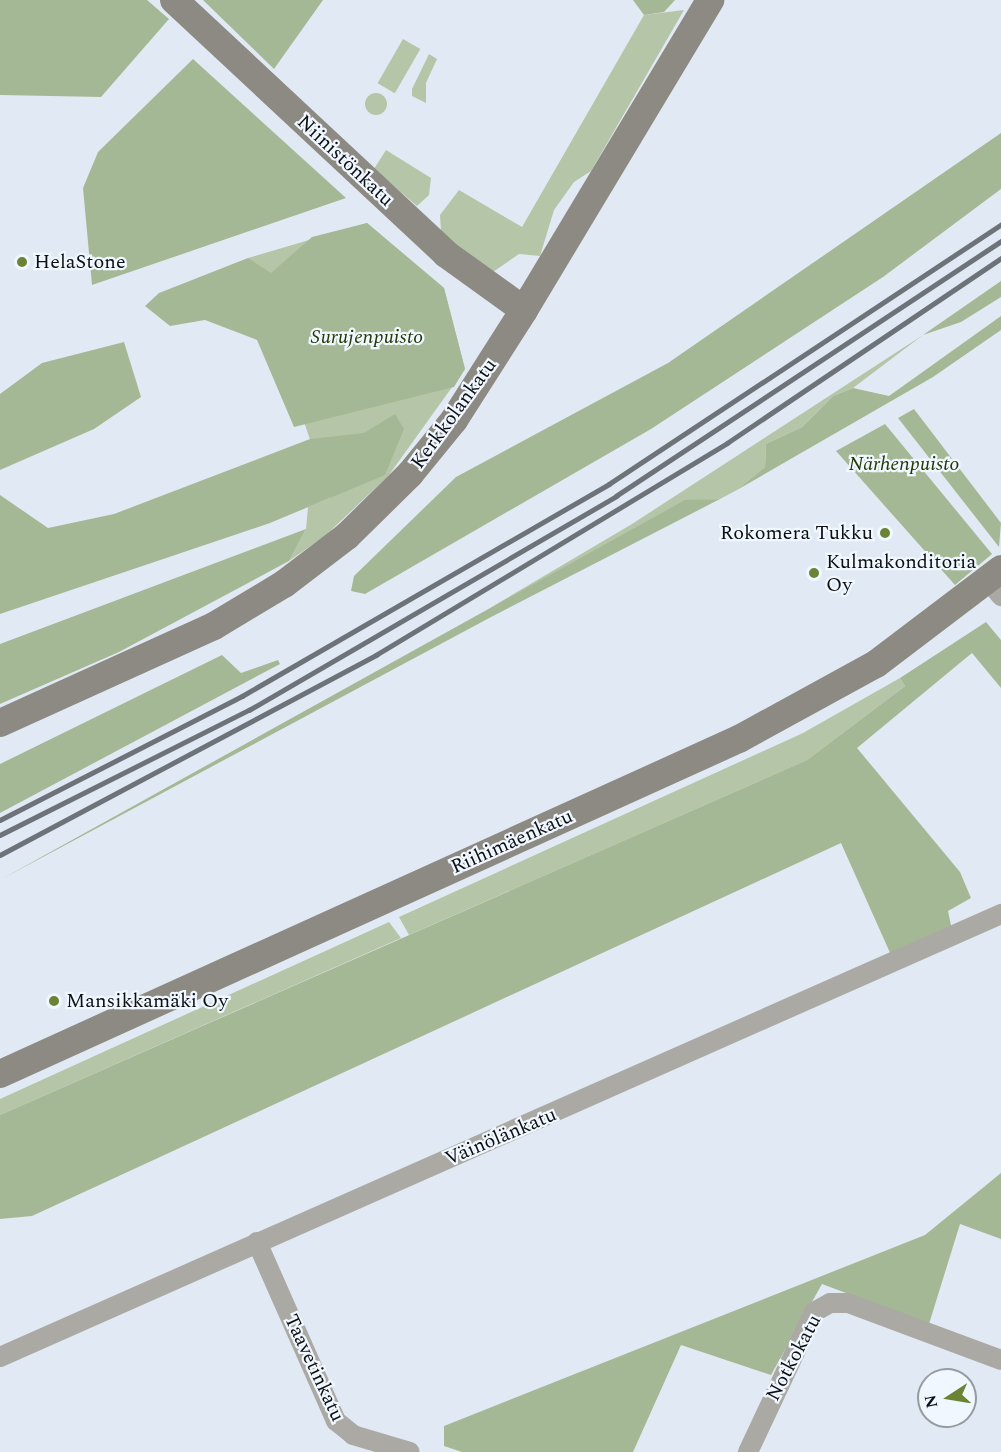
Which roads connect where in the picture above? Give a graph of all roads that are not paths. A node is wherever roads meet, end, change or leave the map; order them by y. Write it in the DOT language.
graph roads {
  1 [pos="174,0"];
  2 [pos="710,0"];
  3 [pos="524,310"];
  4 [pos="997,581"];
  5 [pos="0,723"];
  6 [pos="1001,914"];
  7 [pos="0,1074"];
  8 [pos="257,1242"];
  9 [pos="0,1357"];
  10 [pos="1001,1360"];
  11 [pos="410,1452"];
  12 [pos="748,1452"];
  1 -- 3 [label="street, Niinistönkatu"];
  2 -- 3 [label="street, Kerkkolankatu"];
  3 -- 5 [label="street, Kerkkolankatu"];
  4 -- 7 [label="street, Riihimäenkatu"];
  6 -- 8 [label="street, Väinölänkatu"];
  8 -- 9 [label="street, Väinölänkatu"];
  8 -- 11 [label="street, Taavetinkatu"];
  10 -- 12 [label="street, Notkokatu"];
}
